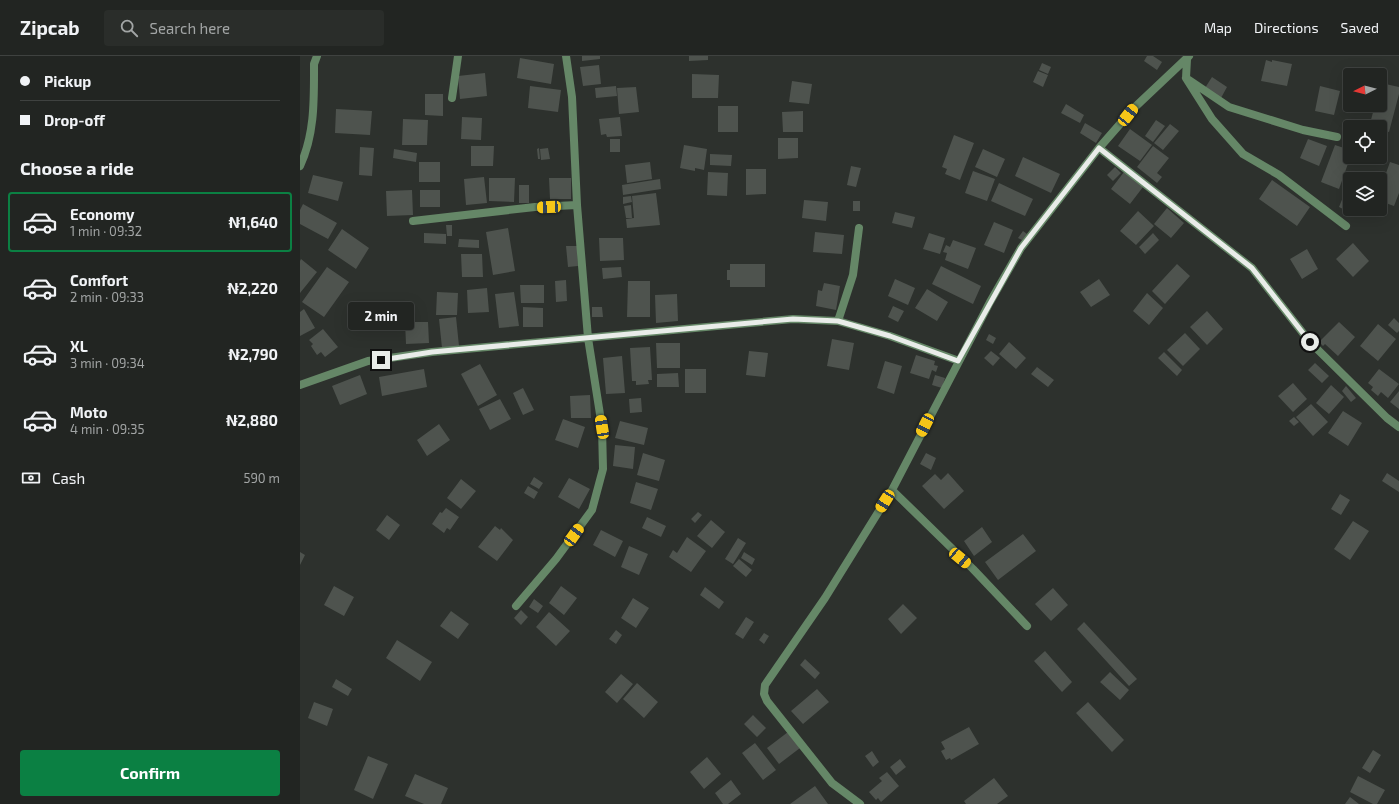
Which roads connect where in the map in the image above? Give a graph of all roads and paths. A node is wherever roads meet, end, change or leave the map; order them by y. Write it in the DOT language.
graph roads {
  1 [pos="317,56"];
  2 [pos="458,56"];
  3 [pos="566,56"];
  4 [pos="1188,57"];
  5 [pos="1186,78"];
  6 [pos="452,98"];
  7 [pos="1337,137"];
  8 [pos="1099,148"];
  9 [pos="300,166"];
  10 [pos="576,205"];
  11 [pos="413,221"];
  12 [pos="1346,226"];
  13 [pos="859,228"];
  14 [pos="838,321"];
  15 [pos="588,338"];
  16 [pos="958,361"];
  17 [pos="300,385"];
  18 [pos="1399,427"];
  19 [pos="892,490"];
  20 [pos="516,606"];
  21 [pos="1027,626"];
  22 [pos="860,804"];
  1 -- 9 [label="street"];
  2 -- 6 [label="street"];
  3 -- 10 [label="street"];
  4 -- 5 [label="street"];
  4 -- 8 [label="street"];
  5 -- 7 [label="street"];
  5 -- 12 [label="street"];
  8 -- 16 [label="street"];
  8 -- 18 [label="street"];
  10 -- 11 [label="street"];
  10 -- 15 [label="street"];
  13 -- 14 [label="street"];
  14 -- 15 [label="street"];
  14 -- 16 [label="street"];
  15 -- 17 [label="street"];
  15 -- 20 [label="street"];
  16 -- 19 [label="street"];
  19 -- 21 [label="street"];
  19 -- 22 [label="street"];
}
